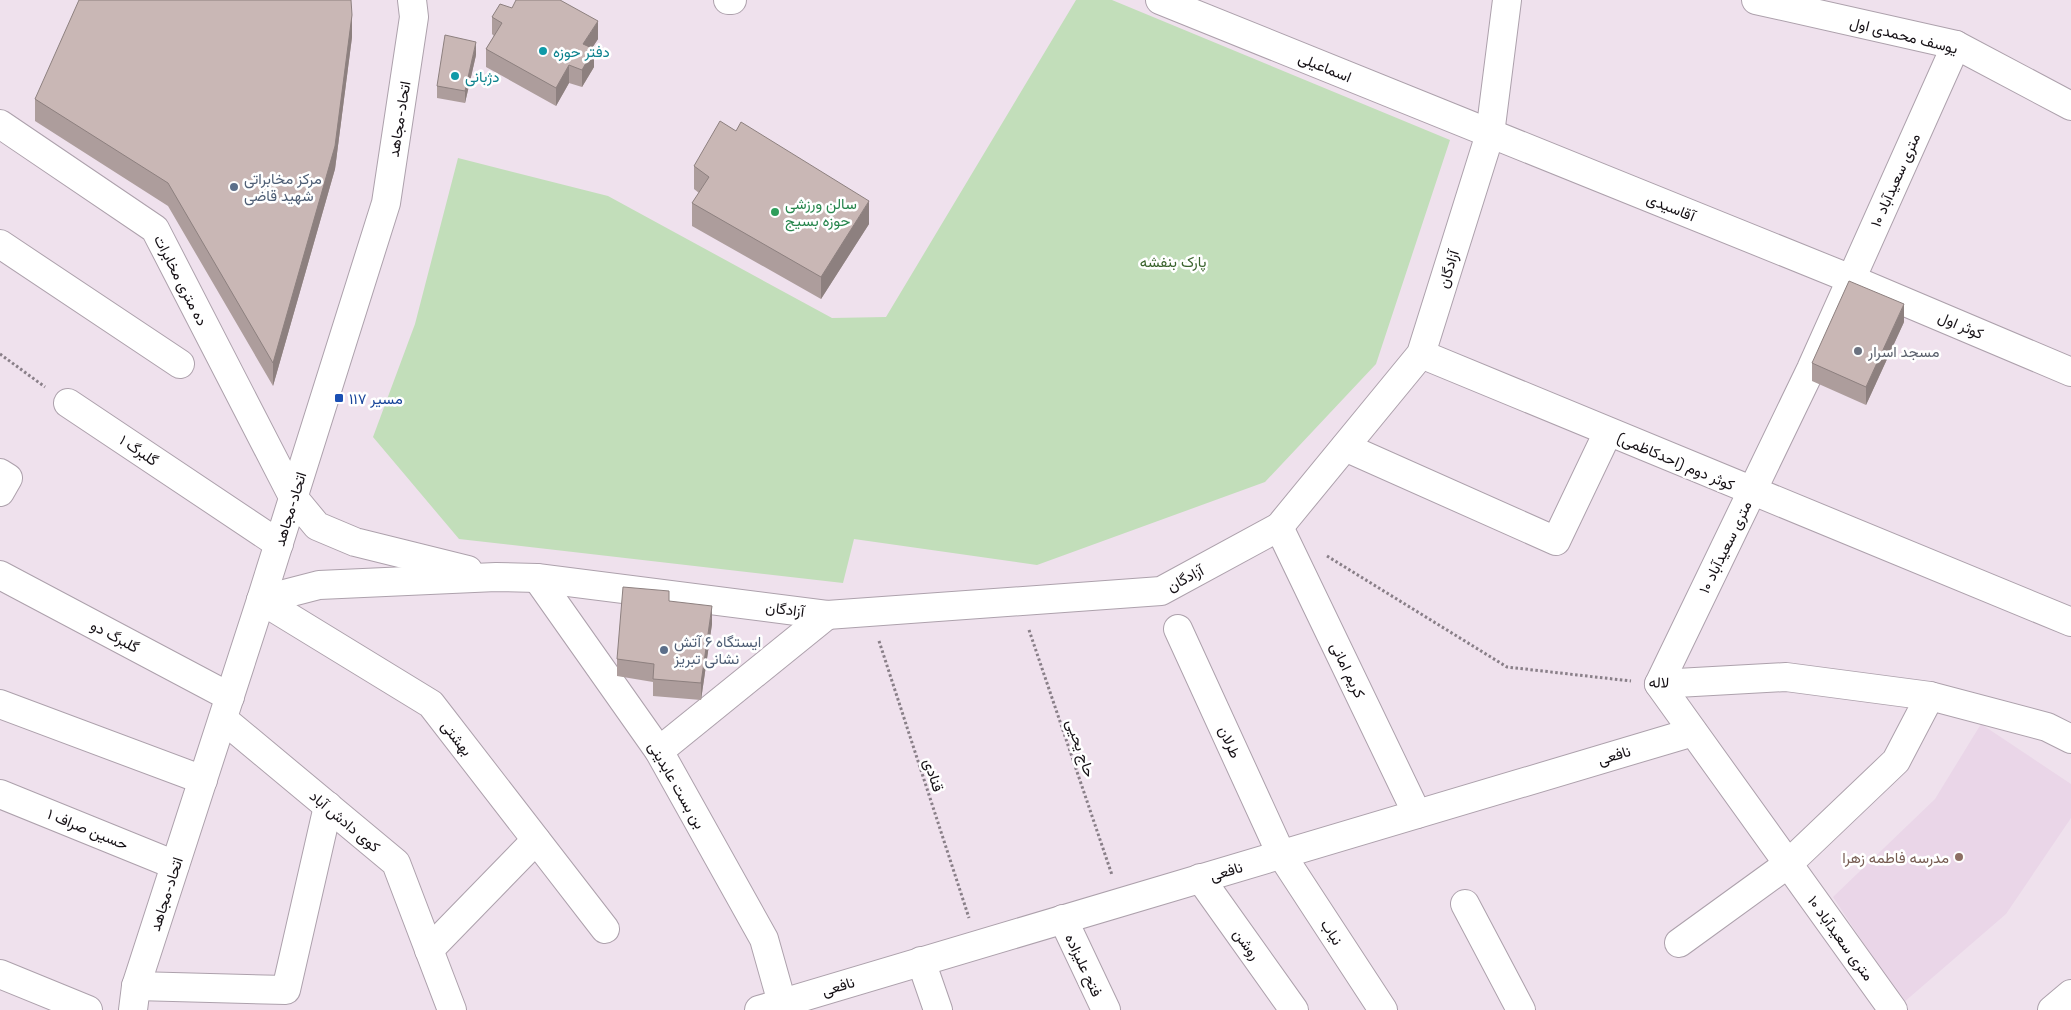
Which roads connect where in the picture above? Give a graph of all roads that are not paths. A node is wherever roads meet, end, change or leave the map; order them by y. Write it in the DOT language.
graph roads {
  1 [pos="412,0"];
  2 [pos="728,0"];
  3 [pos="732,0"];
  4 [pos="1160,0"];
  5 [pos="1507,0"];
  6 [pos="1756,0"];
  7 [pos="1956,44"];
  8 [pos="2071,106"];
  9 [pos="0,124"];
  10 [pos="1490,134"];
  11 [pos="0,244"];
  12 [pos="1851,279"];
  13 [pos="1421,354"];
  14 [pos="180,364"];
  15 [pos="2071,372"];
  16 [pos="68,403"];
  17 [pos="1608,432"];
  18 [pos="1345,447"];
  19 [pos="0,473"];
  20 [pos="0,492"];
  21 [pos="1752,493"];
  22 [pos="294,497"];
  23 [pos="1280,527"];
  24 [pos="279,544"];
  25 [pos="0,575"];
  26 [pos="496,576"];
  27 [pos="537,578"];
  28 [pos="261,600"];
  29 [pos="827,615"];
  30 [pos="2071,622"];
  31 [pos="1178,629"];
  32 [pos="1659,684"];
  33 [pos="1930,696"];
  34 [pos="0,704"];
  35 [pos="226,708"];
  36 [pos="1693,732"];
  37 [pos="2071,739"];
  38 [pos="660,751"];
  39 [pos="203,780"];
  40 [pos="0,794"];
  41 [pos="328,806"];
  42 [pos="1417,814"];
  43 [pos="536,840"];
  44 [pos="1281,854"];
  45 [pos="1788,864"];
  46 [pos="176,865"];
  47 [pos="1200,878"];
  48 [pos="1465,904"];
  49 [pos="1063,920"];
  50 [pos="605,929"];
  51 [pos="1679,943"];
  52 [pos="429,950"];
  53 [pos="921,961"];
  54 [pos="0,974"];
  55 [pos="2071,994"];
  56 [pos="135,998"];
  57 [pos="775,1008"];
  58 [pos="88,1010"];
  59 [pos="452,1010"];
  60 [pos="938,1010"];
  61 [pos="1106,1010"];
  62 [pos="1294,1010"];
  63 [pos="1383,1010"];
  64 [pos="1521,1010"];
  65 [pos="1893,1010"];
  66 [pos="2052,1010"];
  1 -- 22 [label="street, اتحاد-مجاهد"];
  2 -- 3 [label="street"];
  4 -- 10 [label="street, اسماعیلی"];
  5 -- 10 [label="street, آزادگان"];
  6 -- 7 [label="street, یوسف محمدی اول"];
  7 -- 8 [label="street, یوسف محمدی اول"];
  7 -- 12 [label="street, ۱۰ متری سعیدآباد"];
  9 -- 22 [label="street, ده متری مخابرات"];
  10 -- 12 [label="street, آقاسیدی"];
  10 -- 13 [label="street, آزادگان"];
  11 -- 14 [label="street"];
  12 -- 15 [label="street, کوثر اول"];
  12 -- 21 [label="street, ۱۰ متری سعیدآباد"];
  13 -- 17 [label="street, کوثر دوم (احدکاظمی)"];
  13 -- 18 [label="street, آزادگان"];
  16 -- 24 [label="street, گلبرگ ۱"];
  17 -- 18 [label="street"];
  17 -- 21 [label="street, کوثر دوم (احدکاظمی)"];
  18 -- 23 [label="street, آزادگان"];
  19 -- 20 [label="street"];
  21 -- 30 [label="street, کوثر دوم (احدکاظمی)"];
  21 -- 32 [label="street, ۱۰ متری سعیدآباد"];
  22 -- 24 [label="street, اتحاد-مجاهد"];
  22 -- 26 [label="street, ده متری مخابرات"];
  23 -- 29 [label="street, آزادگان"];
  23 -- 42 [label="street, کریم امانی"];
  24 -- 28 [label="street, اتحاد-مجاهد"];
  25 -- 35 [label="street, گلبرگ دو"];
  26 -- 27 [label="street, آزادگان"];
  26 -- 28 [label="street"];
  27 -- 29 [label="street, آزادگان"];
  27 -- 38 [label="street, بن بست عابدینی"];
  28 -- 35 [label="street, اتحاد-مجاهد"];
  28 -- 43 [label="street, بهشتی"];
  29 -- 38 [label="street"];
  31 -- 44 [label="street, طرلان"];
  32 -- 33 [label="street, لاله"];
  32 -- 36 [label="street, ۱۰ متری سعیدآباد"];
  33 -- 37 [label="street, لاله"];
  33 -- 45 [label="street"];
  34 -- 39 [label="street"];
  35 -- 39 [label="street, اتحاد-مجاهد"];
  35 -- 41 [label="street, کوی دادش آباد"];
  36 -- 42 [label="street, نافعی"];
  36 -- 45 [label="street, ۱۰ متری سعیدآباد"];
  38 -- 57 [label="street, بن بست عابدینی"];
  39 -- 46 [label="street, اتحاد-مجاهد"];
  40 -- 46 [label="street, حسین صراف ۱"];
  41 -- 52 [label="street, کوی دادش آباد"];
  41 -- 56 [label="street"];
  42 -- 44 [label="street, نافعی"];
  43 -- 50 [label="street, بهشتی"];
  43 -- 52 [label="street"];
  44 -- 47 [label="street, نافعی"];
  44 -- 63 [label="street, نیاب"];
  45 -- 51 [label="street"];
  45 -- 65 [label="street, ۱۰ متری سعیدآباد"];
  46 -- 56 [label="street, اتحاد-مجاهد"];
  47 -- 49 [label="street, نافعی"];
  47 -- 62 [label="street, روشن"];
  48 -- 64 [label="street"];
  49 -- 53 [label="street, نافعی"];
  49 -- 61 [label="street, فتح علیزاده"];
  52 -- 59 [label="street, کوی دادش آباد"];
  53 -- 57 [label="street, نافعی"];
  53 -- 60 [label="street"];
  54 -- 58 [label="street"];
  55 -- 66 [label="street"];
}
